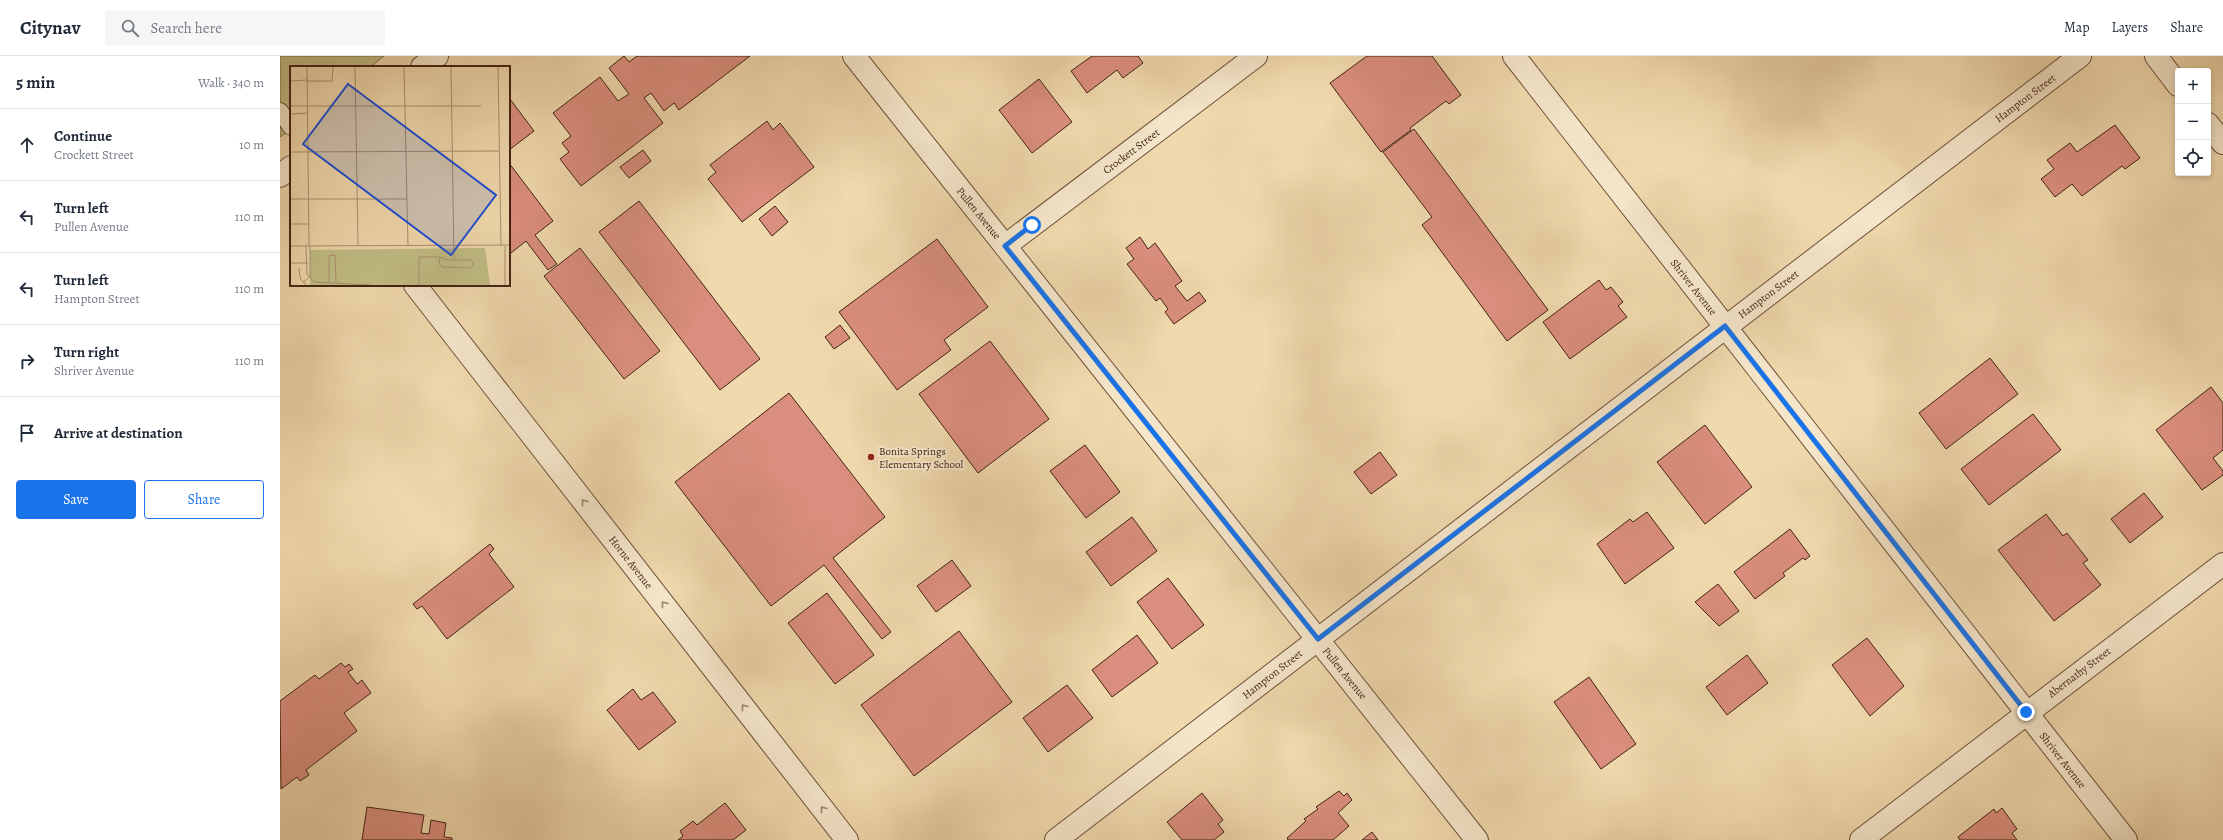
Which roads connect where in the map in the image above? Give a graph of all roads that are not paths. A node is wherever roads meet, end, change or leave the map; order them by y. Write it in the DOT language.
graph roads {
  1 [pos="437,56"];
  2 [pos="854,56"];
  3 [pos="1256,56"];
  4 [pos="1514,56"];
  5 [pos="2080,56"];
  6 [pos="2156,56"];
  7 [pos="423,66"];
  8 [pos="2175,81"];
  9 [pos="280,111"];
  10 [pos="290,126"];
  11 [pos="2211,128"];
  12 [pos="2223,143"];
  13 [pos="290,168"];
  14 [pos="280,176"];
  15 [pos="1005,246"];
  16 [pos="416,286"];
  17 [pos="1725,326"];
  18 [pos="2223,564"];
  19 [pos="1318,639"];
  20 [pos="2026,712"];
  21 [pos="847,840"];
  22 [pos="1056,840"];
  23 [pos="1477,840"];
  24 [pos="1861,840"];
  25 [pos="2126,840"];
  1 -- 7 [label="street"];
  2 -- 15 [label="street, Pullen Avenue"];
  3 -- 15 [label="street, Crockett Street"];
  4 -- 17 [label="street, Shriver Avenue"];
  5 -- 17 [label="street, Hampton Street"];
  6 -- 8 [label="street"];
  9 -- 10 [label="lane"];
  11 -- 12 [label="street"];
  13 -- 14 [label="street"];
  15 -- 19 [label="street, Pullen Avenue"];
  21 -- 16 [label="street, Horne Avenue, one-way"];
  17 -- 19 [label="street, Hampton Street"];
  17 -- 20 [label="street, Shriver Avenue"];
  18 -- 20 [label="street, Abernathy Street"];
  19 -- 22 [label="street, Hampton Street"];
  19 -- 23 [label="street, Pullen Avenue"];
  20 -- 24 [label="street, Abernathy Street"];
  20 -- 25 [label="street, Shriver Avenue"];
}
